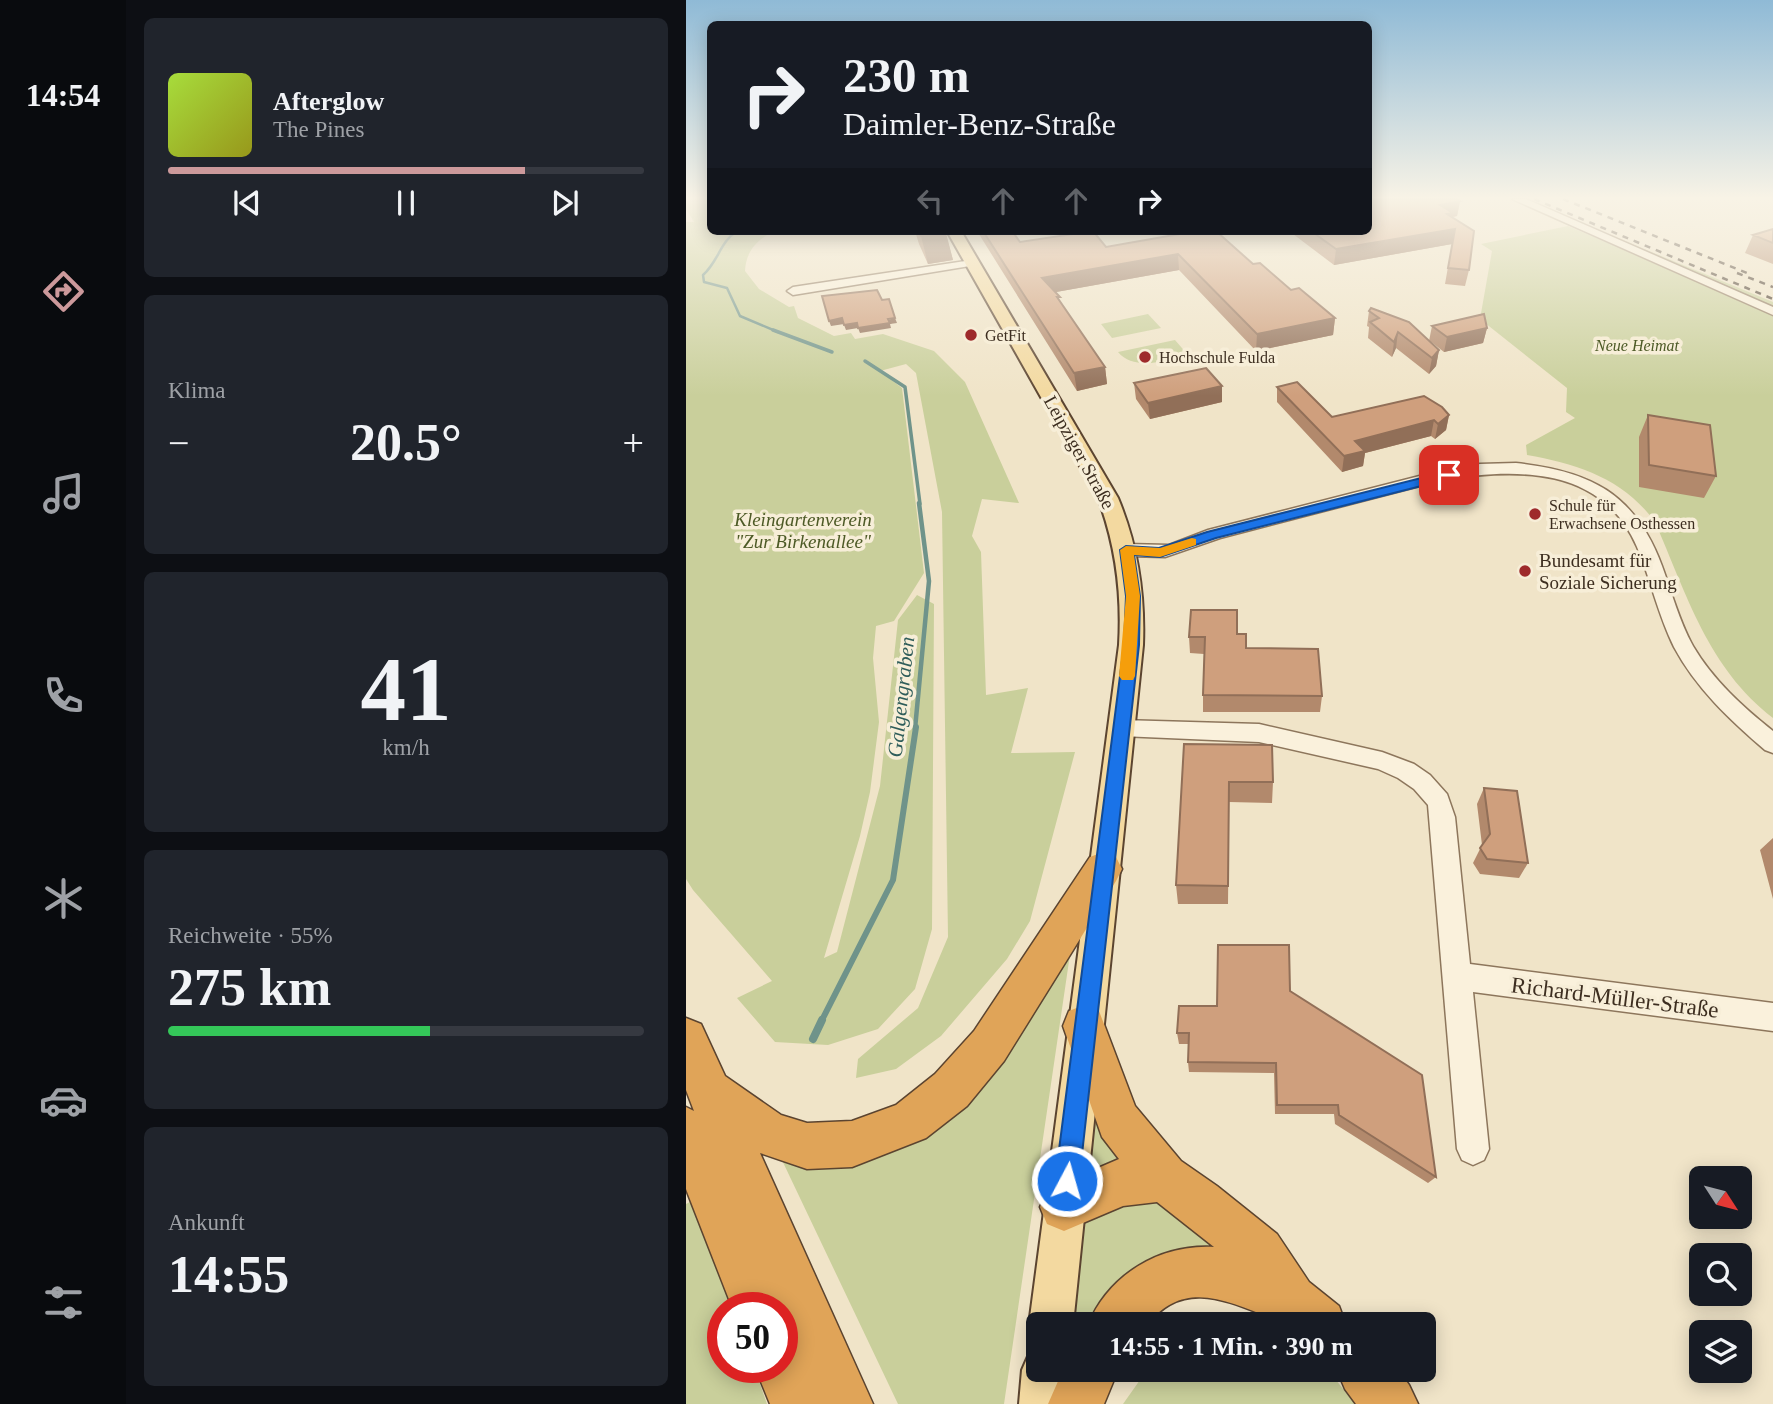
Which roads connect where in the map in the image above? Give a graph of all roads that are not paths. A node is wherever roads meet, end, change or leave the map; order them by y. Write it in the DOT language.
graph roads {
  1 [pos="962,265"];
  2 [pos="973,265"];
  3 [pos="1667,265"];
  4 [pos="793,291"];
  5 [pos="1773,311"];
  6 [pos="1126,550"];
  7 [pos="1121,728"];
  8 [pos="1773,744"];
  9 [pos="1103,869"];
  10 [pos="1456,976"];
  11 [pos="1773,1017"];
  12 [pos="1084,1026"];
  13 [pos="686,1039"];
  14 [pos="698,1111"];
  15 [pos="1473,1149"];
  16 [pos="1164,1178"];
  17 [pos="1064,1207"];
  18 [pos="1279,1290"];
  19 [pos="753,1292"];
  20 [pos="1052,1312"];
  21 [pos="1124,1312"];
  22 [pos="1044,1382"];
  23 [pos="1086,1382"];
  24 [pos="1374,1382"];
  25 [pos="788,1383"];
  26 [pos="797,1404"];
  27 [pos="845,1404"];
  28 [pos="1042,1404"];
  29 [pos="1076,1404"];
  30 [pos="1391,1404"];
  1 -- 4 [label="street"];
  2 -- 6 [label="main road, Leipziger Straße"];
  3 -- 5 [label="street"];
  6 -- 7 [label="main road, Leipziger Straße"];
  6 -- 8 [label="street"];
  7 -- 9 [label="main road, Leipziger Straße"];
  7 -- 10 [label="street"];
  9 -- 12 [label="main road, Leipziger Straße"];
  9 -- 14 [label="highway"];
  10 -- 11 [label="street, Richard-Müller-Straße"];
  10 -- 15 [label="street"];
  12 -- 16 [label="highway"];
  12 -- 17 [label="main road, Leipziger Straße"];
  13 -- 14 [label="highway"];
  14 -- 19 [label="highway"];
  14 -- 27 [label="highway"];
  16 -- 17 [label="highway"];
  16 -- 18 [label="highway"];
  17 -- 20 [label="main road, Leipziger Straße"];
  18 -- 21 [label="highway"];
  22 -- 28 [label="main road"];
  23 -- 29 [label="highway"];
  24 -- 30 [label="highway"];
  25 -- 26 [label="highway"];
}
